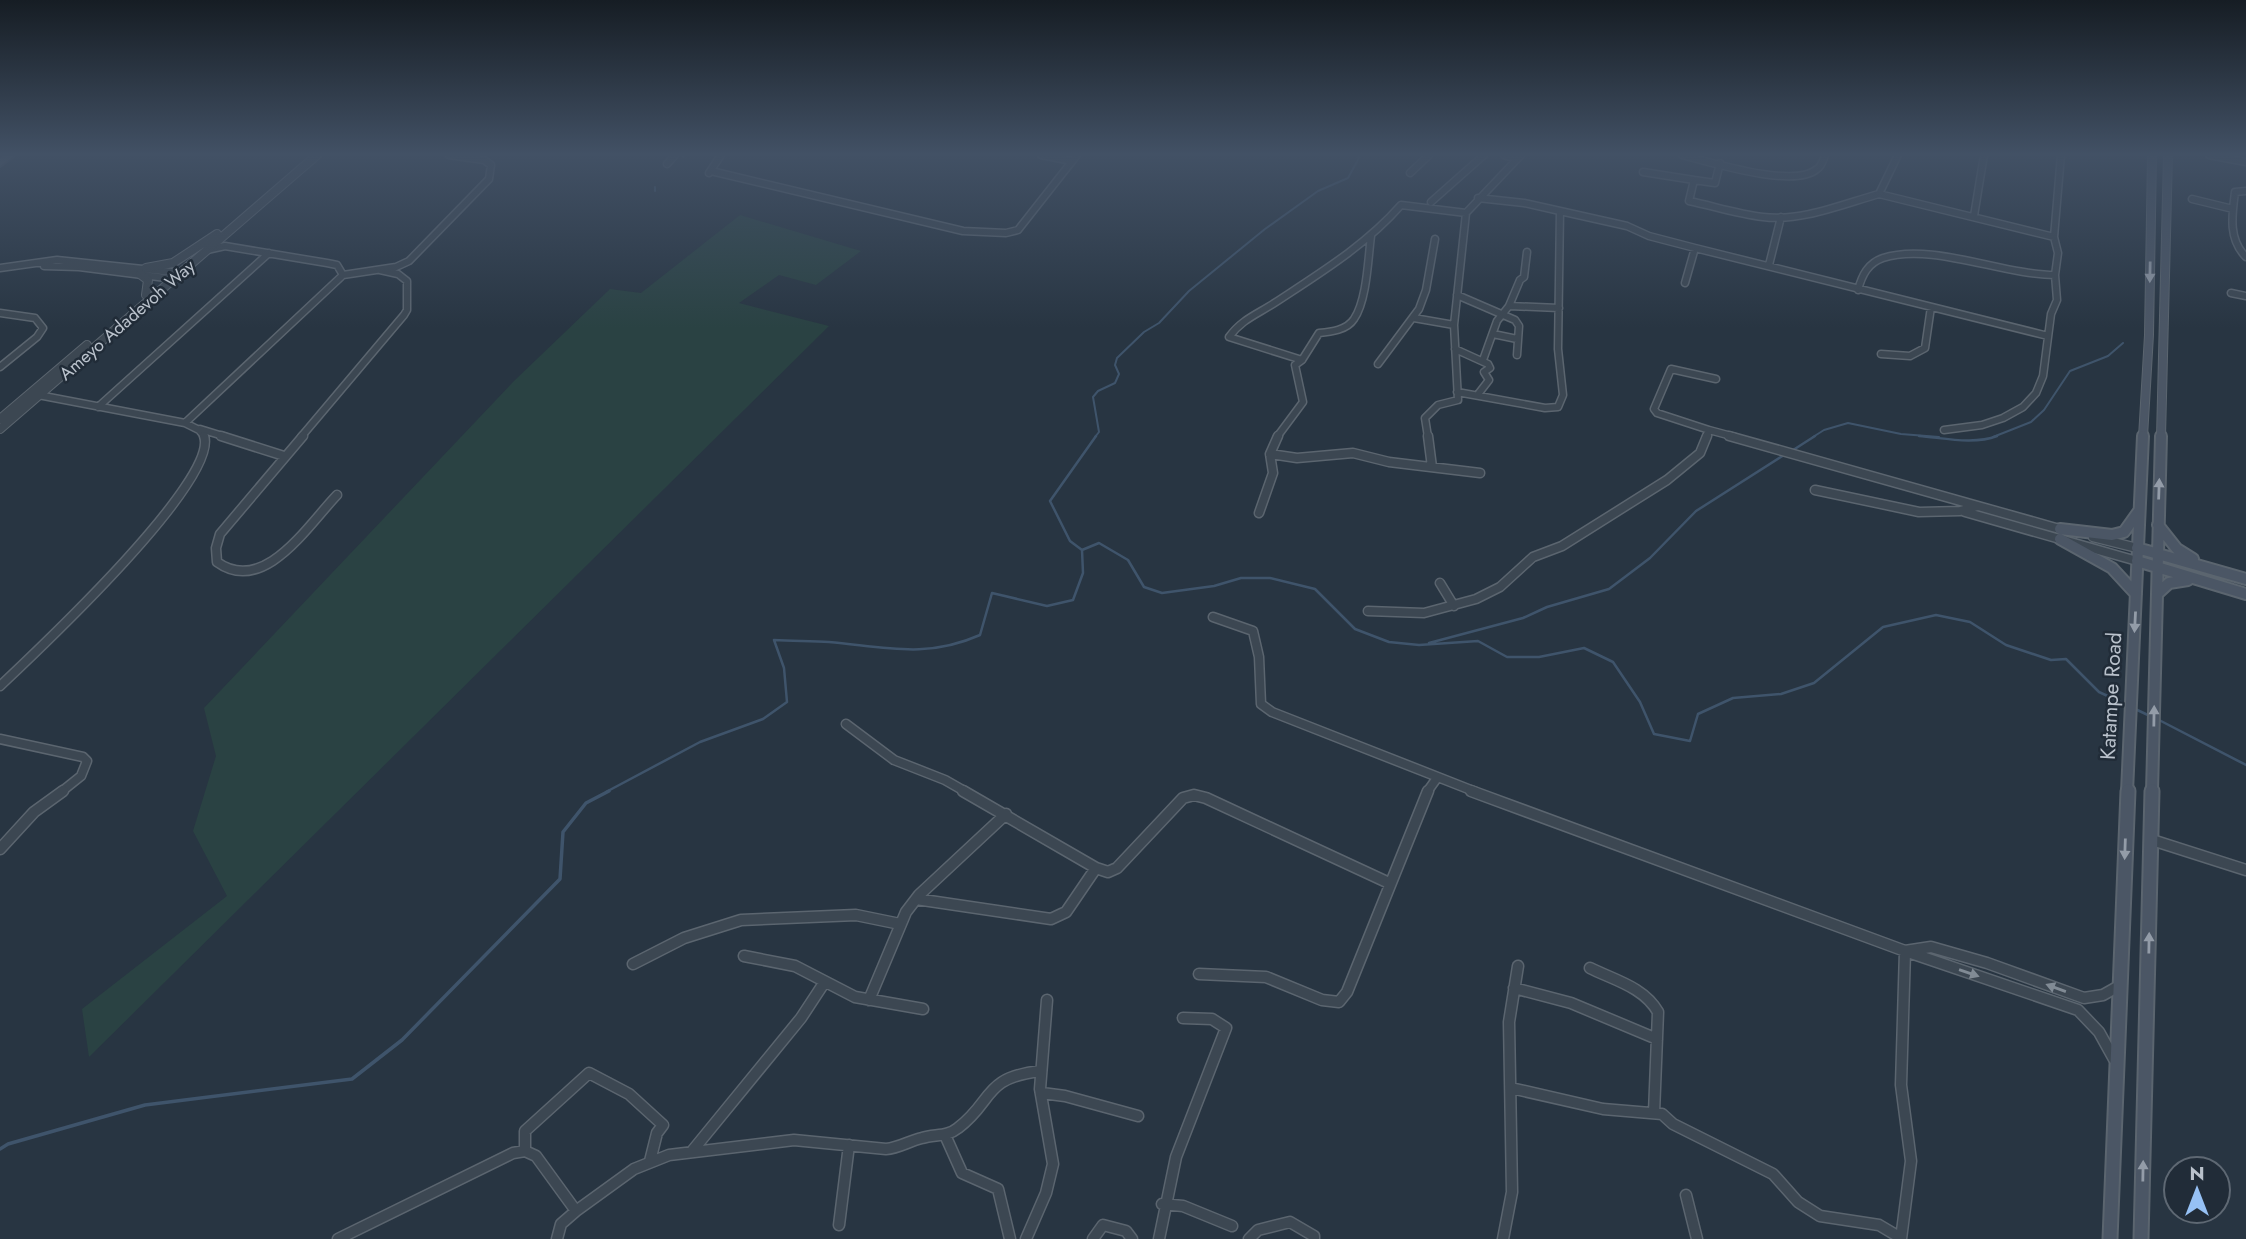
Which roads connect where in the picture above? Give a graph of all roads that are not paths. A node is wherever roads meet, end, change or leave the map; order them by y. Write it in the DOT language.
graph roads {
  1 [pos="248,213"];
  2 [pos="251,213"];
  3 [pos="456,213"];
  4 [pos="881,213"];
  5 [pos="1033,213"];
  6 [pos="1393,213"];
  7 [pos="1457,213"];
  8 [pos="1560,213"];
  9 [pos="1568,213"];
  10 [pos="1740,213"];
  11 [pos="1805,213"];
  12 [pos="1961,213"];
  13 [pos="1975,213"];
  14 [pos="2056,213"];
  15 [pos="2151,213"];
  16 [pos="2166,213"];
  17 [pos="2233,213"];
  18 [pos="1466,214"];
  19 [pos="1974,216"];
  20 [pos="1781,217"];
  21 [pos="1371,236"];
  22 [pos="2054,237"];
  23 [pos="221,239"];
  24 [pos="1435,239"];
  25 [pos="1695,248"];
  26 [pos="1527,252"];
  27 [pos="270,253"];
  28 [pos="2246,257"];
  29 [pos="1769,265"];
  30 [pos="380,270"];
  31 [pos="0,271"];
  32 [pos="143,271"];
  33 [pos="173,275"];
  34 [pos="343,275"];
  35 [pos="2055,275"];
  36 [pos="1685,283"];
  37 [pos="1858,290"];
  38 [pos="2231,293"];
  39 [pos="146,295"];
  40 [pos="1457,295"];
  41 [pos="2246,296"];
  42 [pos="1509,306"];
  43 [pos="1931,307"];
  44 [pos="1559,308"];
  45 [pos="0,313"];
  46 [pos="1503,313"];
  47 [pos="1414,318"];
  48 [pos="1454,326"];
  49 [pos="1493,334"];
  50 [pos="2048,336"];
  51 [pos="1517,339"];
  52 [pos="1455,349"];
  53 [pos="1881,354"];
  54 [pos="1517,355"];
  55 [pos="1302,360"];
  56 [pos="1483,360"];
  57 [pos="1378,364"];
  58 [pos="0,367"];
  59 [pos="1716,379"];
  60 [pos="1457,392"];
  61 [pos="1479,393"];
  62 [pos="35,394"];
  63 [pos="98,407"];
  64 [pos="0,419"];
  65 [pos="185,423"];
  66 [pos="198,428"];
  67 [pos="0,429"];
  68 [pos="1709,430"];
  69 [pos="1944,430"];
  70 [pos="1270,454"];
  71 [pos="284,456"];
  72 [pos="1432,467"];
  73 [pos="1480,473"];
  74 [pos="1815,489"];
  75 [pos="337,495"];
  76 [pos="1978,506"];
  77 [pos="2139,511"];
  78 [pos="1965,512"];
  79 [pos="1259,513"];
  80 [pos="2158,524"];
  81 [pos="2060,534"];
  82 [pos="2137,548"];
  83 [pos="2157,553"];
  84 [pos="2137,561"];
  85 [pos="2157,568"];
  86 [pos="2228,574"];
  87 [pos="2246,579"];
  88 [pos="2193,580"];
  89 [pos="1440,583"];
  90 [pos="2136,594"];
  91 [pos="2157,594"];
  92 [pos="2246,594"];
  93 [pos="1454,606"];
  94 [pos="1368,611"];
  95 [pos="1213,617"];
  96 [pos="0,686"];
  97 [pos="846,724"];
  98 [pos="0,739"];
  99 [pos="16,742"];
  100 [pos="0,746"];
  101 [pos="1437,778"];
  102 [pos="1006,814"];
  103 [pos="2151,840"];
  104 [pos="0,849"];
  105 [pos="1096,868"];
  106 [pos="2246,870"];
  107 [pos="1389,883"];
  108 [pos="916,899"];
  109 [pos="900,924"];
  110 [pos="1905,951"];
  111 [pos="744,956"];
  112 [pos="633,964"];
  113 [pos="1518,966"];
  114 [pos="1590,968"];
  115 [pos="1199,974"];
  116 [pos="824,983"];
  117 [pos="2119,986"];
  118 [pos="1514,988"];
  119 [pos="869,1000"];
  120 [pos="1047,1000"];
  121 [pos="923,1009"];
  122 [pos="1183,1018"];
  123 [pos="1657,1039"];
  124 [pos="1040,1071"];
  125 [pos="2119,1072"];
  126 [pos="1511,1088"];
  127 [pos="1042,1093"];
  128 [pos="1654,1113"];
  129 [pos="1138,1116"];
  130 [pos="945,1135"];
  131 [pos="849,1145"];
  132 [pos="693,1150"];
  133 [pos="525,1151"];
  134 [pos="650,1161"];
  135 [pos="1686,1195"];
  136 [pos="1162,1204"];
  137 [pos="576,1211"];
  138 [pos="839,1225"];
  139 [pos="1232,1226"];
  140 [pos="338,1239"];
  141 [pos="557,1239"];
  142 [pos="1010,1239"];
  143 [pos="1026,1239"];
  144 [pos="1093,1239"];
  145 [pos="1132,1239"];
  146 [pos="1159,1239"];
  147 [pos="1250,1239"];
  148 [pos="1314,1239"];
  149 [pos="1503,1239"];
  150 [pos="1697,1239"];
  151 [pos="1901,1239"];
  152 [pos="2110,1239"];
  153 [pos="2141,1239"];
  1 -- 23 [label="street, Ameyo Adadevoh Way"];
  2 -- 23 [label="street, Ameyo Adadevoh Way"];
  3 -- 30 [label="street"];
  4 -- 5 [label="street"];
  6 -- 21 [label="street"];
  7 -- 18 [label="street"];
  8 -- 44 [label="street"];
  9 -- 25 [label="street"];
  10 -- 20 [label="street"];
  11 -- 20 [label="street"];
  12 -- 19 [label="street"];
  13 -- 19 [label="street"];
  14 -- 22 [label="street"];
  15 -- 77 [label="main road, Katampe Road, one-way"];
  80 -- 16 [label="main road, Katampe Road, one-way"];
  17 -- 28 [label="street"];
  18 -- 40 [label="street"];
  19 -- 22 [label="street"];
  20 -- 29 [label="street"];
  21 -- 55 [label="street"];
  21 -- 55 [label="street"];
  22 -- 35 [label="street"];
  23 -- 27 [label="street"];
  23 -- 32 [label="street"];
  23 -- 33 [label="street, Ameyo Adadevoh Way"];
  23 -- 33 [label="street, Ameyo Adadevoh Way"];
  24 -- 47 [label="street"];
  25 -- 29 [label="street"];
  25 -- 36 [label="street"];
  26 -- 42 [label="street"];
  27 -- 34 [label="street"];
  27 -- 63 [label="street"];
  29 -- 37 [label="street"];
  30 -- 34 [label="street"];
  30 -- 71 [label="street"];
  31 -- 32 [label="street"];
  32 -- 33 [label="street"];
  32 -- 39 [label="street"];
  33 -- 39 [label="street, Ameyo Adadevoh Way"];
  33 -- 62 [label="street, Ameyo Adadevoh Way"];
  34 -- 65 [label="street"];
  35 -- 37 [label="street"];
  35 -- 50 [label="street"];
  37 -- 43 [label="street"];
  38 -- 41 [label="street"];
  39 -- 62 [label="street, Ameyo Adadevoh Way"];
  40 -- 46 [label="street"];
  40 -- 48 [label="street"];
  42 -- 44 [label="street"];
  42 -- 46 [label="street"];
  43 -- 50 [label="street"];
  43 -- 53 [label="street"];
  44 -- 61 [label="street"];
  45 -- 58 [label="street"];
  46 -- 49 [label="street"];
  46 -- 51 [label="street"];
  47 -- 48 [label="street"];
  47 -- 57 [label="street"];
  48 -- 52 [label="street"];
  49 -- 51 [label="street"];
  49 -- 56 [label="street"];
  50 -- 69 [label="street"];
  51 -- 54 [label="street"];
  52 -- 56 [label="street"];
  52 -- 60 [label="street"];
  55 -- 70 [label="street"];
  56 -- 61 [label="street"];
  59 -- 68 [label="street"];
  60 -- 61 [label="street"];
  60 -- 72 [label="street"];
  62 -- 63 [label="street"];
  62 -- 64 [label="street, Ameyo Adadevoh Way"];
  62 -- 67 [label="street, Ameyo Adadevoh Way"];
  63 -- 65 [label="street"];
  65 -- 66 [label="street"];
  66 -- 71 [label="street"];
  66 -- 96 [label="street"];
  68 -- 76 [label="street"];
  68 -- 93 [label="street"];
  70 -- 72 [label="street"];
  70 -- 79 [label="street"];
  71 -- 75 [label="street"];
  72 -- 73 [label="street"];
  74 -- 78 [label="street"];
  76 -- 78 [label="street"];
  76 -- 81 [label="street"];
  77 -- 81 [label="main road"];
  77 -- 82 [label="main road, Katampe Road"];
  78 -- 81 [label="street"];
  80 -- 83 [label="main road, Katampe Road"];
  80 -- 86 [label="main road"];
  81 -- 82 [label="street"];
  81 -- 84 [label="street"];
  81 -- 90 [label="main road"];
  82 -- 83 [label="main road"];
  82 -- 84 [label="main road, Katampe Road"];
  83 -- 85 [label="main road, Katampe Road"];
  83 -- 86 [label="main road"];
  84 -- 85 [label="main road"];
  84 -- 90 [label="main road, Katampe Road"];
  85 -- 88 [label="main road"];
  85 -- 91 [label="main road, Katampe Road"];
  86 -- 87 [label="main road"];
  88 -- 91 [label="main road"];
  88 -- 92 [label="main road"];
  89 -- 93 [label="street"];
  90 -- 117 [label="main road, Katampe Road, one-way"];
  103 -- 91 [label="main road, Katampe Road, one-way"];
  93 -- 94 [label="street"];
  95 -- 101 [label="street"];
  97 -- 102 [label="street"];
  98 -- 99 [label="street"];
  99 -- 100 [label="street"];
  99 -- 104 [label="street"];
  101 -- 107 [label="street"];
  101 -- 110 [label="street"];
  102 -- 105 [label="street"];
  102 -- 108 [label="street"];
  103 -- 106 [label="street"];
  153 -- 103 [label="main road, Katampe Road, one-way"];
  105 -- 107 [label="street"];
  105 -- 108 [label="street"];
  107 -- 115 [label="street"];
  108 -- 109 [label="street"];
  109 -- 112 [label="street"];
  109 -- 119 [label="street"];
  117 -- 110 [label="street, one-way"];
  110 -- 125 [label="street, one-way"];
  110 -- 151 [label="street"];
  111 -- 116 [label="street"];
  113 -- 118 [label="street"];
  114 -- 123 [label="street"];
  116 -- 119 [label="street"];
  116 -- 132 [label="street"];
  117 -- 125 [label="main road, Katampe Road"];
  118 -- 123 [label="street"];
  118 -- 126 [label="street"];
  119 -- 121 [label="street"];
  120 -- 124 [label="street"];
  122 -- 136 [label="street"];
  123 -- 128 [label="street"];
  124 -- 127 [label="street"];
  124 -- 130 [label="street"];
  125 -- 152 [label="main road, Katampe Road"];
  126 -- 128 [label="street"];
  126 -- 149 [label="street"];
  127 -- 129 [label="street"];
  127 -- 143 [label="street"];
  128 -- 151 [label="street"];
  130 -- 131 [label="street"];
  130 -- 142 [label="street"];
  131 -- 132 [label="street"];
  131 -- 138 [label="street"];
  132 -- 134 [label="street"];
  133 -- 134 [label="street"];
  133 -- 137 [label="street"];
  133 -- 140 [label="street"];
  134 -- 137 [label="street"];
  135 -- 150 [label="street"];
  136 -- 139 [label="street"];
  136 -- 146 [label="street"];
  137 -- 141 [label="street"];
  144 -- 145 [label="street"];
  147 -- 148 [label="street"];
}
